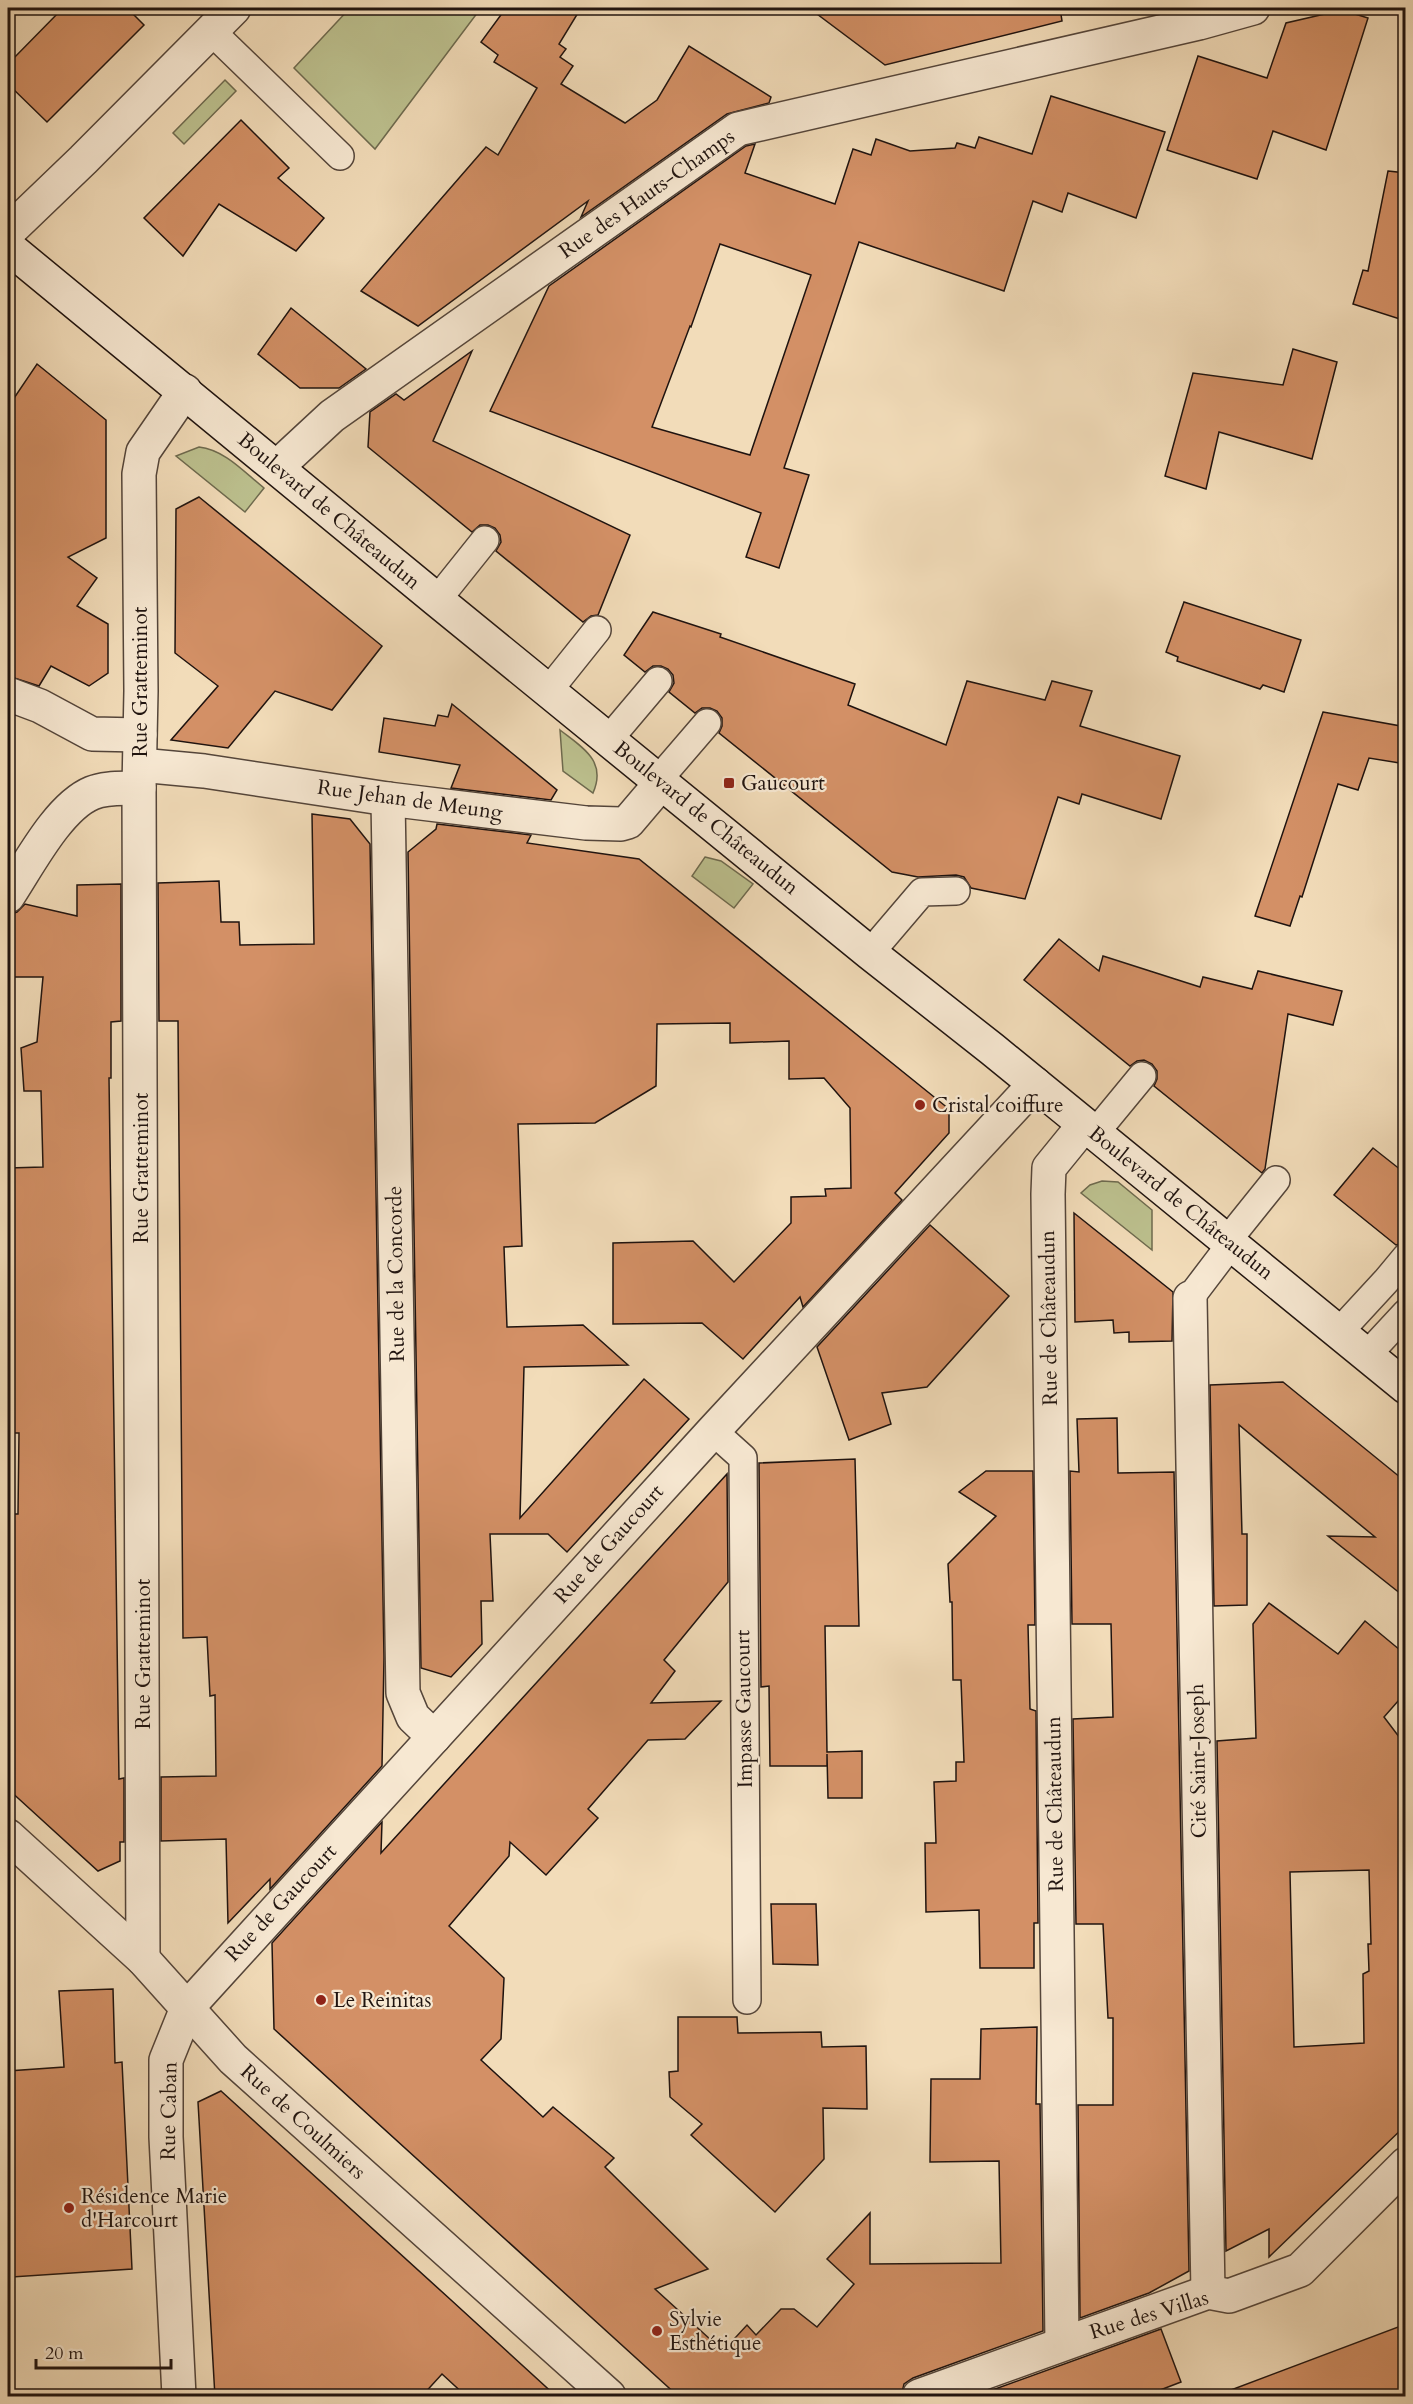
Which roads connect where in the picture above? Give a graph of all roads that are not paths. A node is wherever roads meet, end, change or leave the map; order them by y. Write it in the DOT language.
graph roads {
  1 [pos="234,8"];
  2 [pos="1253,8"];
  3 [pos="211,30"];
  4 [pos="339,156"];
  5 [pos="8,232"];
  6 [pos="8,247"];
  7 [pos="185,391"];
  8 [pos="278,467"];
  9 [pos="485,540"];
  10 [pos="437,600"];
  11 [pos="597,630"];
  12 [pos="658,681"];
  13 [pos="549,690"];
  14 [pos="8,694"];
  15 [pos="707,723"];
  16 [pos="609,739"];
  17 [pos="139,763"];
  18 [pos="660,781"];
  19 [pos="388,799"];
  20 [pos="956,891"];
  21 [pos="8,896"];
  22 [pos="870,953"];
  23 [pos="1142,1076"];
  24 [pos="1035,1084"];
  25 [pos="1090,1129"];
  26 [pos="1276,1180"];
  27 [pos="1229,1243"];
  28 [pos="1406,1257"];
  29 [pos="1190,1298"];
  30 [pos="1406,1312"];
  31 [pos="1339,1332"];
  32 [pos="1367,1355"];
  33 [pos="1406,1387"];
  34 [pos="713,1431"];
  35 [pos="434,1737"];
  36 [pos="8,1836"];
  37 [pos="143,1959"];
  38 [pos="747,2000"];
  39 [pos="187,2008"];
  40 [pos="1406,2164"];
  41 [pos="1208,2292"];
  42 [pos="1062,2343"];
  43 [pos="179,2397"];
  44 [pos="609,2397"];
  45 [pos="919,2397"];
  1 -- 3 [label="street"];
  2 -- 8 [label="street, Rue des Hauts-Champs"];
  3 -- 4 [label="lane"];
  3 -- 5 [label="street"];
  6 -- 7 [label="street, Boulevard de Châteaudun"];
  7 -- 8 [label="street, Boulevard de Châteaudun"];
  7 -- 17 [label="street, Rue Gratteminot"];
  8 -- 10 [label="street, Boulevard de Châteaudun"];
  9 -- 10 [label="lane"];
  10 -- 13 [label="street, Boulevard de Châteaudun"];
  11 -- 13 [label="lane"];
  12 -- 16 [label="lane"];
  13 -- 16 [label="street, Boulevard de Châteaudun"];
  14 -- 17 [label="street"];
  15 -- 18 [label="lane"];
  16 -- 18 [label="street, Boulevard de Châteaudun"];
  17 -- 19 [label="street, Rue Jehan de Meung"];
  17 -- 21 [label="street, Rue Jehan de Meung"];
  17 -- 37 [label="street, Rue Gratteminot"];
  18 -- 19 [label="street, Rue Jehan de Meung"];
  18 -- 22 [label="street, Boulevard de Châteaudun"];
  19 -- 35 [label="street, Rue de la Concorde"];
  20 -- 22 [label="lane"];
  22 -- 24 [label="street, Boulevard de Châteaudun"];
  23 -- 25 [label="lane"];
  24 -- 25 [label="street, Boulevard de Châteaudun"];
  24 -- 34 [label="street, Rue de Gaucourt"];
  25 -- 27 [label="street, Boulevard de Châteaudun"];
  25 -- 42 [label="street, Rue de Châteaudun"];
  26 -- 27 [label="lane, Cité Saint-Joseph"];
  27 -- 29 [label="lane, Cité Saint-Joseph"];
  27 -- 31 [label="street, Boulevard de Châteaudun"];
  28 -- 31 [label="lane"];
  29 -- 41 [label="street, Cité Saint-Joseph"];
  30 -- 32 [label="lane"];
  31 -- 32 [label="street, Boulevard de Châteaudun"];
  32 -- 33 [label="street, Boulevard de Châteaudun"];
  34 -- 35 [label="street, Rue de Gaucourt"];
  34 -- 38 [label="lane, Impasse Gaucourt"];
  35 -- 39 [label="street, Rue de Gaucourt"];
  36 -- 37 [label="street, Rue de Coulmiers"];
  37 -- 39 [label="street, Rue de Coulmiers"];
  39 -- 43 [label="street, Rue Caban"];
  39 -- 44 [label="street, Rue de Coulmiers"];
  40 -- 41 [label="street, Rue des Villas"];
  41 -- 42 [label="street, Rue des Villas"];
  42 -- 45 [label="street"];
}
